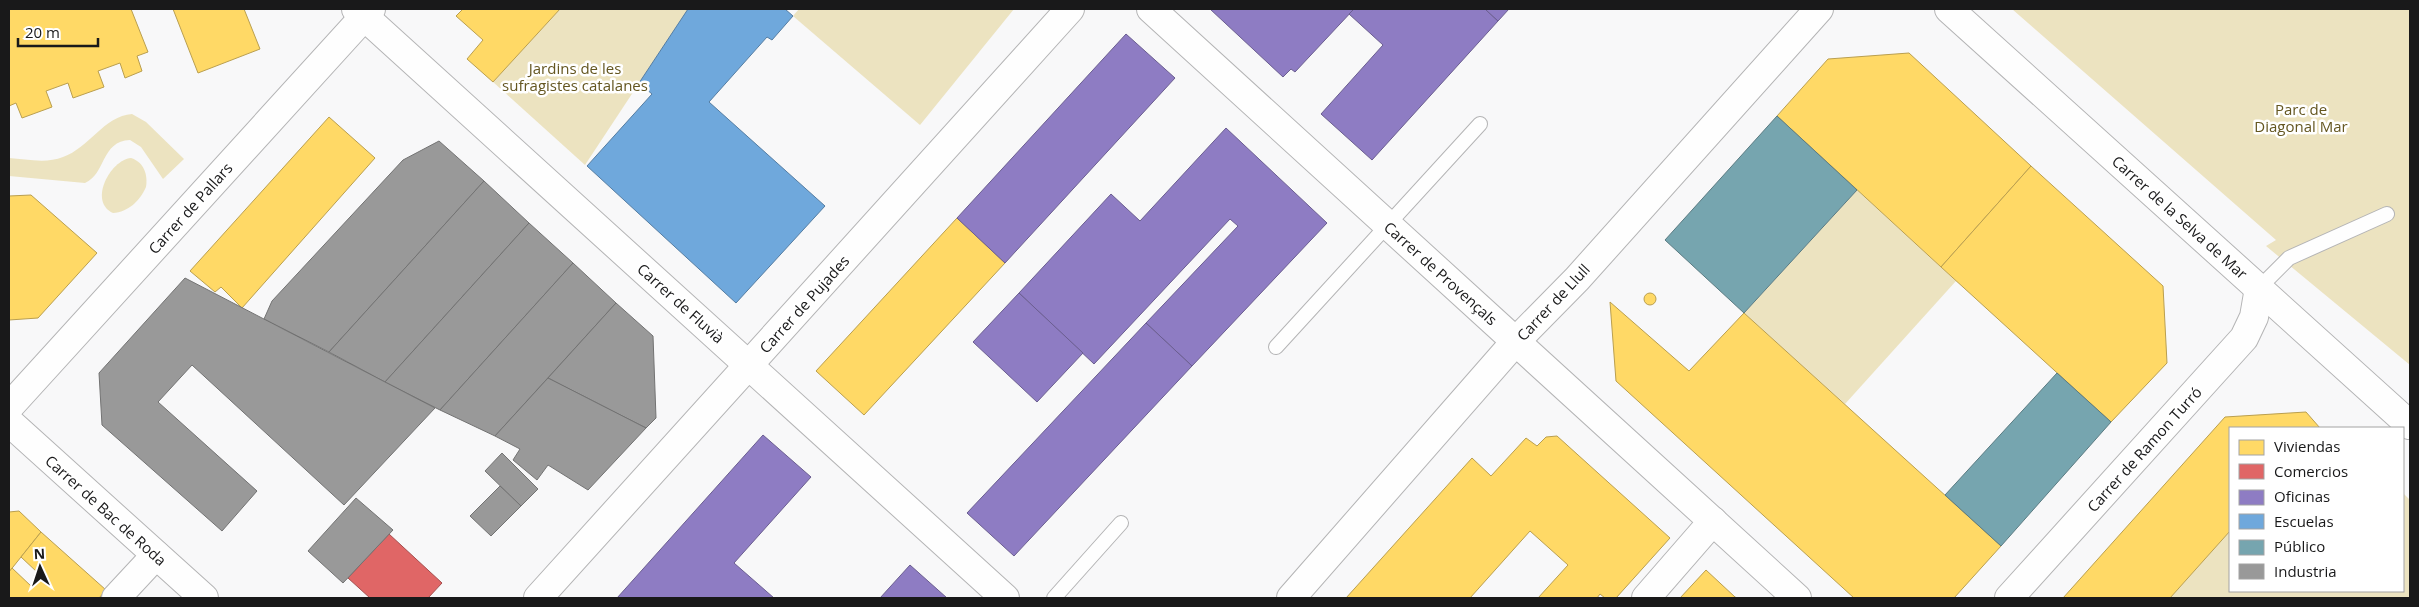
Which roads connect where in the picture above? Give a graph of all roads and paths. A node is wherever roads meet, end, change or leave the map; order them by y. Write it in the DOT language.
graph roads {
  1 [pos="1070,9"];
  2 [pos="1151,9"];
  3 [pos="1819,9"];
  4 [pos="1949,9"];
  5 [pos="364,11"];
  6 [pos="1480,124"];
  7 [pos="2387,214"];
  8 [pos="1388,225"];
  9 [pos="2259,288"];
  10 [pos="1516,342"];
  11 [pos="1276,347"];
  12 [pos="749,365"];
  13 [pos="9,407"];
  14 [pos="9,422"];
  15 [pos="2410,426"];
  16 [pos="1713,521"];
  17 [pos="1121,523"];
  18 [pos="156,555"];
  19 [pos="116,598"];
  20 [pos="204,598"];
  21 [pos="538,598"];
  22 [pos="1005,598"];
  23 [pos="1054,598"];
  24 [pos="1290,598"];
  25 [pos="1646,598"];
  26 [pos="1797,598"];
  27 [pos="2009,598"];
  1 -- 12 [label="street, Carrer de Pujades"];
  2 -- 8 [label="street, Carrer de Provençals"];
  3 -- 10 [label="street, Carrer de Llull"];
  4 -- 9 [label="street, Carrer de la Selva de Mar"];
  5 -- 12 [label="street, Carrer de Fluvià"];
  5 -- 13 [label="street, Carrer de Pallars"];
  6 -- 8 [label="lane"];
  7 -- 9 [label="lane"];
  8 -- 10 [label="street, Carrer de Provençals"];
  8 -- 11 [label="lane"];
  9 -- 15 [label="street, Carrer de la Selva de Mar"];
  9 -- 27 [label="street, Carrer de Ramon Turró"];
  10 -- 16 [label="street, Carrer de Provençals"];
  10 -- 24 [label="street, Carrer de Llull"];
  12 -- 21 [label="street, Carrer de Pujades"];
  12 -- 22 [label="street, Carrer de Fluvià"];
  14 -- 18 [label="street, Carrer de Bac de Roda"];
  16 -- 25 [label="street"];
  16 -- 26 [label="street, Carrer de Provençals"];
  17 -- 23 [label="lane"];
  18 -- 19 [label="street"];
  18 -- 20 [label="street, Carrer de Bac de Roda"];
}
